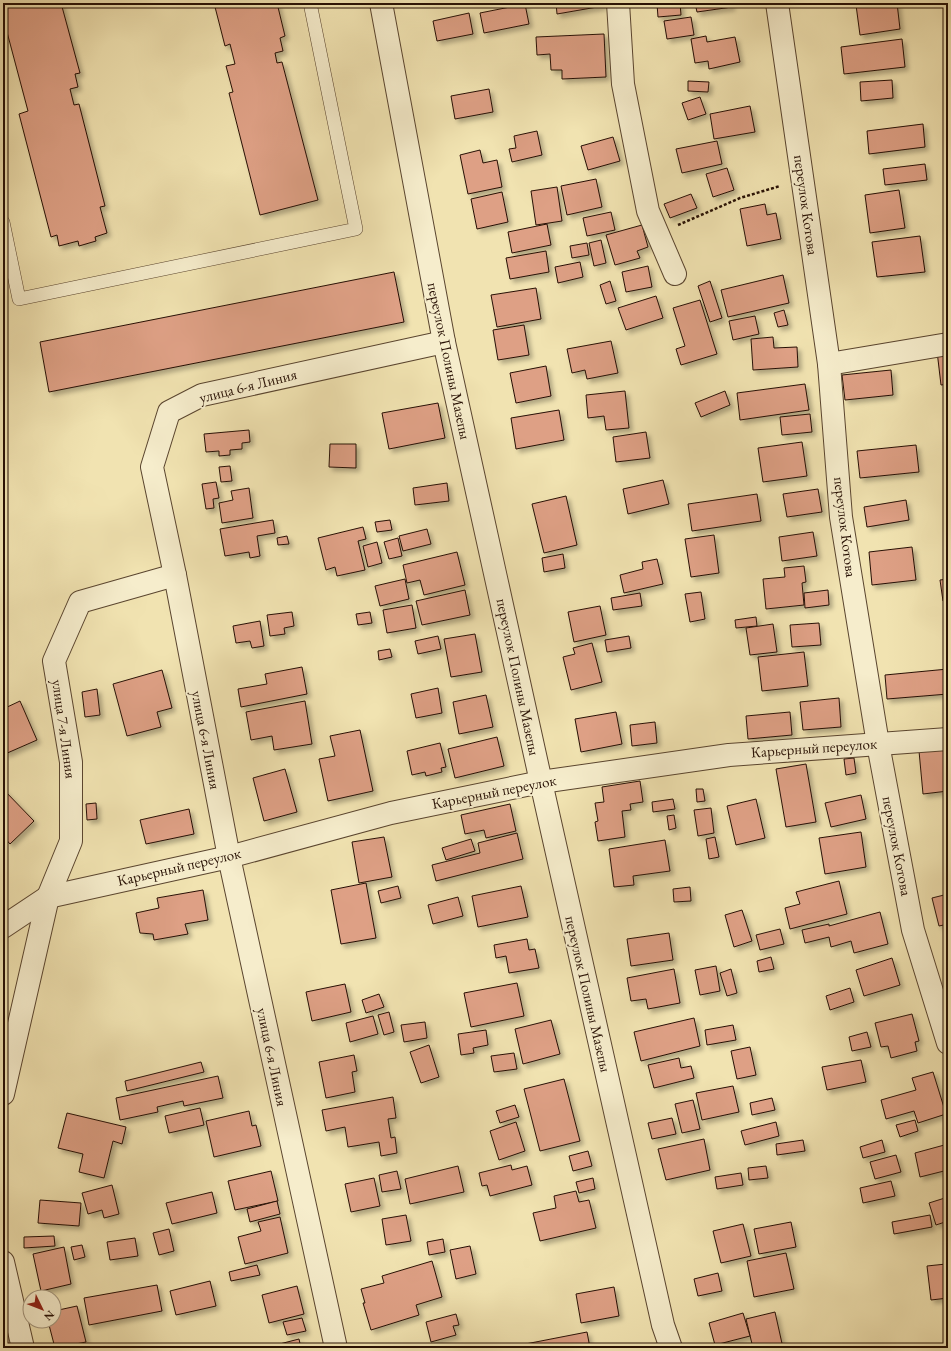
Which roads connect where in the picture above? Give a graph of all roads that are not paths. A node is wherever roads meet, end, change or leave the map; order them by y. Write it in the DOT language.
graph roads {
  1 [pos="310,3"];
  2 [pos="382,3"];
  3 [pos="618,3"];
  4 [pos="777,3"];
  5 [pos="3,222"];
  6 [pos="675,274"];
  7 [pos="444,342"];
  8 [pos="948,344"];
  9 [pos="829,364"];
  10 [pos="174,575"];
  11 [pos="948,739"];
  12 [pos="878,744"];
  13 [pos="541,782"];
  14 [pos="229,857"];
  15 [pos="48,897"];
  16 [pos="3,927"];
  17 [pos="948,1044"];
  18 [pos="3,1094"];
  19 [pos="3,1262"];
  20 [pos="23,1348"];
  21 [pos="336,1348"];
  22 [pos="671,1348"];
  1 -- 5 [label="lane"];
  2 -- 7 [label="street, переулок Полины Мазепы"];
  3 -- 6 [label="street"];
  4 -- 9 [label="street, переулок Котова"];
  7 -- 10 [label="street, улица 6-я Линия"];
  7 -- 13 [label="street, переулок Полины Мазепы"];
  8 -- 9 [label="street"];
  9 -- 12 [label="street, переулок Котова"];
  10 -- 14 [label="street, улица 6-я Линия"];
  10 -- 15 [label="street, улица 7-я Линия"];
  11 -- 12 [label="street, Карьерный переулок"];
  12 -- 13 [label="street, Карьерный переулок"];
  12 -- 17 [label="street, переулок Котова"];
  13 -- 14 [label="street, Карьерный переулок"];
  13 -- 22 [label="street, переулок Полины Мазепы"];
  14 -- 15 [label="street, Карьерный переулок"];
  14 -- 21 [label="street, улица 6-я Линия"];
  15 -- 16 [label="street"];
  15 -- 18 [label="street, улица 7-я Линия"];
  19 -- 20 [label="street"];
}
